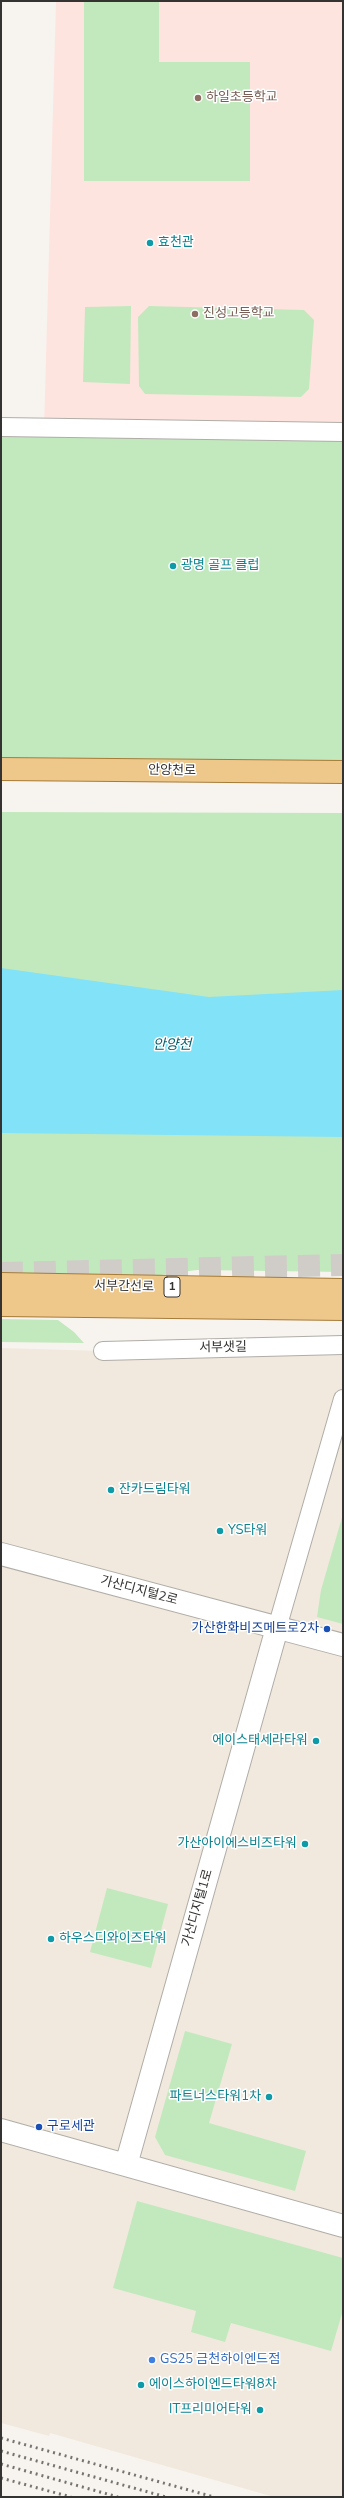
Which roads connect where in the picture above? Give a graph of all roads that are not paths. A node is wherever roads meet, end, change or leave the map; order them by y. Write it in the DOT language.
graph roads {
  1 [pos="1,427"];
  2 [pos="343,432"];
  3 [pos="1,769"];
  4 [pos="343,772"];
  5 [pos="1,1284"];
  6 [pos="343,1290"];
  7 [pos="1,1305"];
  8 [pos="343,1309"];
  9 [pos="343,1346"];
  10 [pos="103,1351"];
  11 [pos="343,1399"];
  12 [pos="1,1554"];
  13 [pos="277,1628"];
  14 [pos="343,1645"];
  15 [pos="1,2130"];
  16 [pos="126,2165"];
  17 [pos="343,2226"];
  1 -- 2 [label="street"];
  3 -- 4 [label="main road, 안양천로"];
  5 -- 6 [label="main road, 서부간선로 / 1"];
  7 -- 8 [label="main road, 서부간선로 / 1"];
  9 -- 10 [label="street, 서부샛길"];
  11 -- 13 [label="street"];
  12 -- 13 [label="street, 가산디지털2로"];
  13 -- 14 [label="street, 가산디지털2로"];
  13 -- 16 [label="street, 가산디지털1로"];
  15 -- 16 [label="street"];
  16 -- 17 [label="street"];
}
